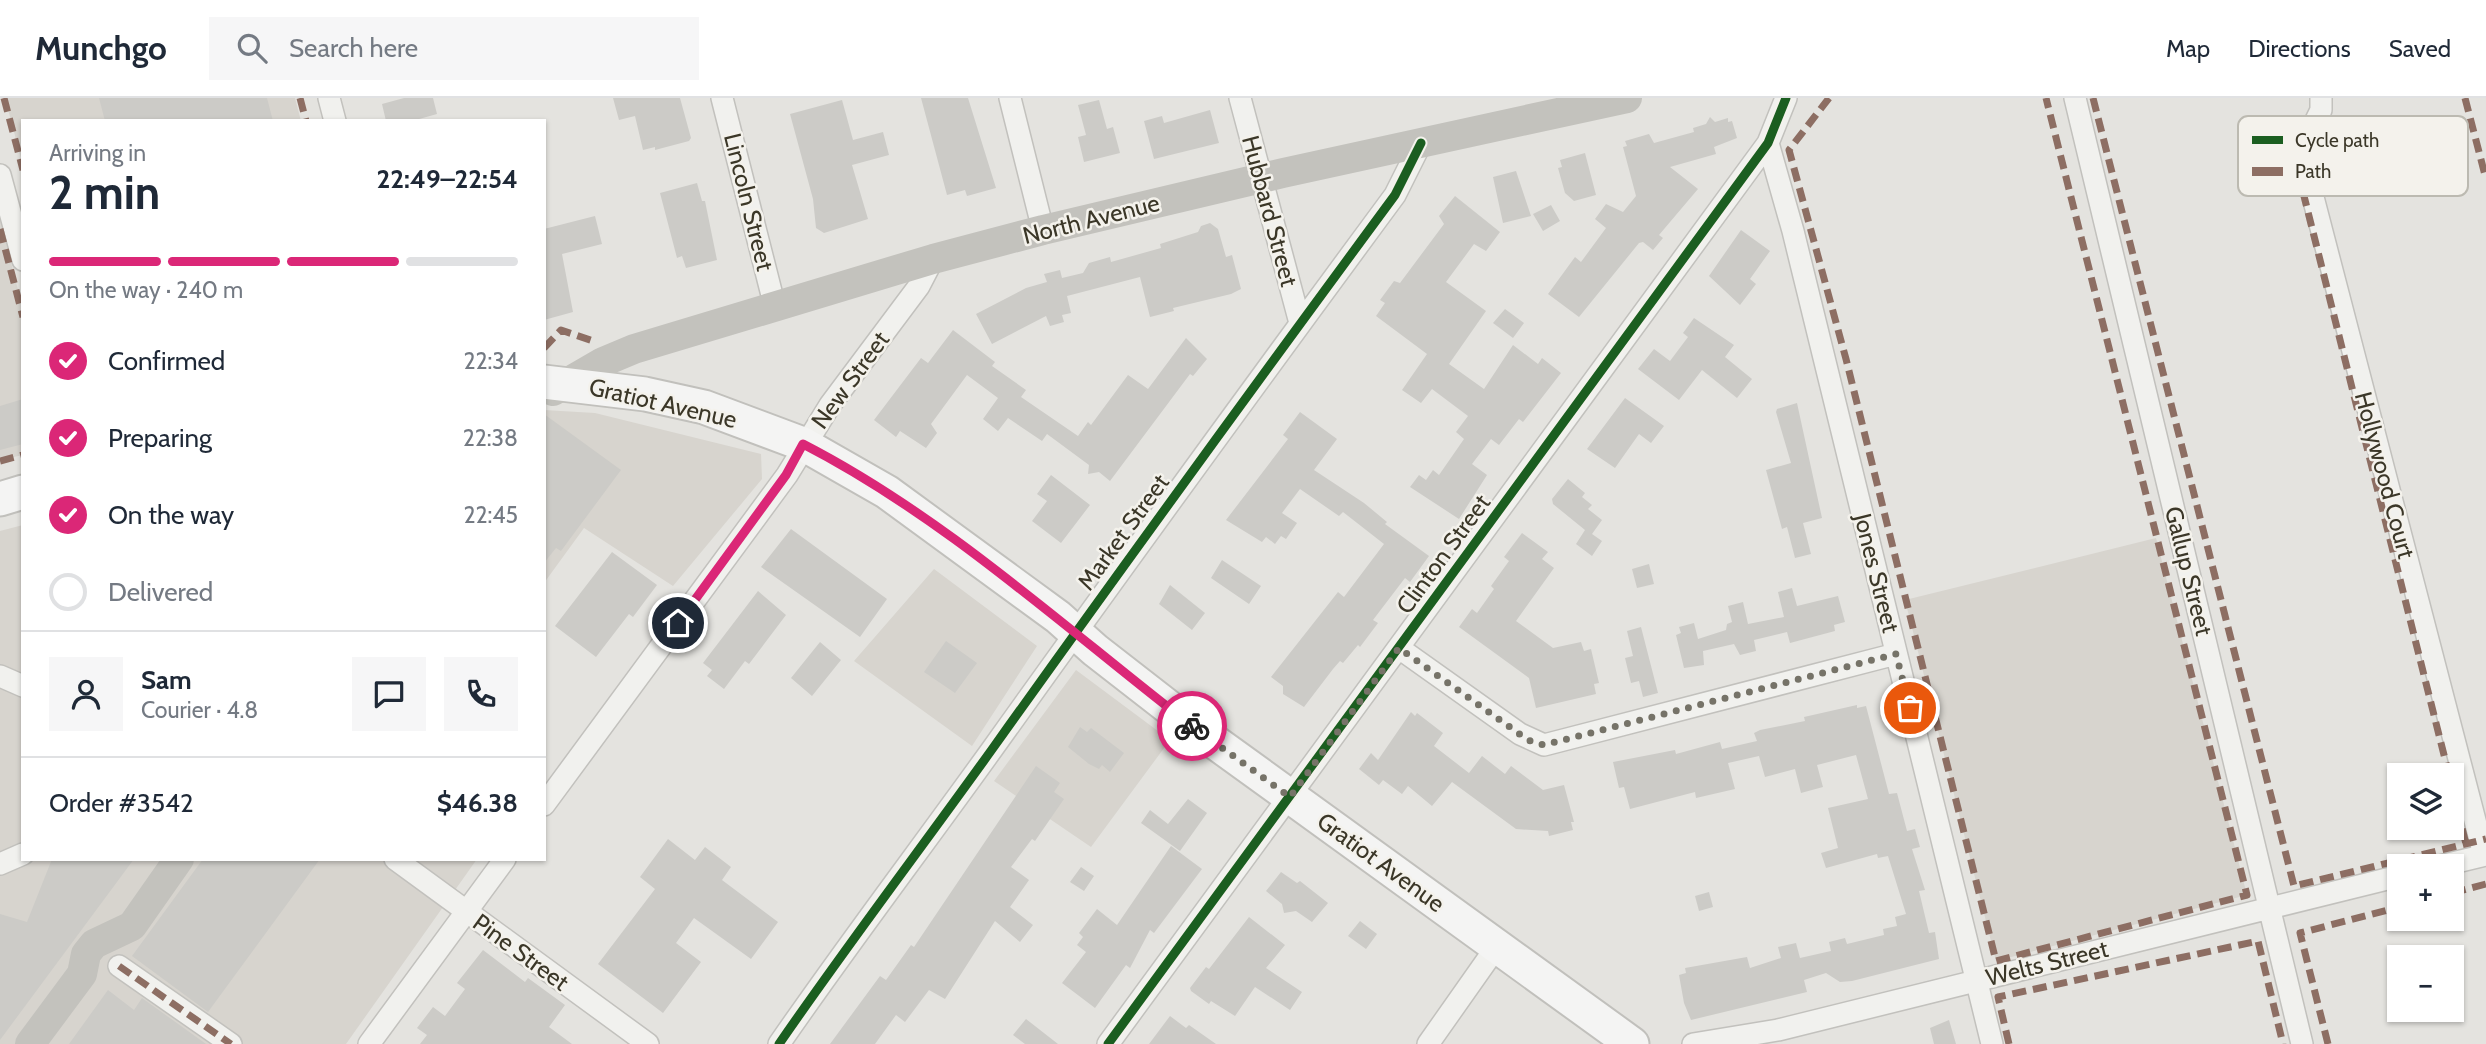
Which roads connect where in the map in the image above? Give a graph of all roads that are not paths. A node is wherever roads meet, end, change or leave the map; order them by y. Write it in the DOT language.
graph roads {
  1 [pos="329,98"];
  2 [pos="722,98"];
  3 [pos="1010,98"];
  4 [pos="1240,98"];
  5 [pos="1627,98"];
  6 [pos="1767,98"];
  7 [pos="2075,98"];
  8 [pos="2321,98"];
  9 [pos="1570,104"];
  10 [pos="1783,108"];
  11 [pos="2317,116"];
  12 [pos="334,119"];
  13 [pos="1768,143"];
  14 [pos="1421,144"];
  15 [pos="0,175"];
  16 [pos="1261,178"];
  17 [pos="2313,196"];
  18 [pos="1043,230"];
  19 [pos="21,253"];
  20 [pos="933,259"];
  21 [pos="775,307"];
  22 [pos="1300,323"];
  23 [pos="552,387"];
  24 [pos="803,444"];
  25 [pos="21,493"];
  26 [pos="0,499"];
  27 [pos="1074,631"];
  28 [pos="1399,648"];
  29 [pos="1896,654"];
  30 [pos="0,676"];
  31 [pos="21,685"];
  32 [pos="1290,797"];
  33 [pos="546,802"];
  34 [pos="21,855"];
  35 [pos="2485,855"];
  36 [pos="2464,860"];
  37 [pos="178,861"];
  38 [pos="398,861"];
  39 [pos="504,861"];
  40 [pos="0,864"];
  41 [pos="2387,879"];
  42 [pos="2270,908"];
  43 [pos="466,911"];
  44 [pos="1497,946"];
  45 [pos="119,966"];
  46 [pos="1977,979"];
  47 [pos="30,1044"];
  48 [pos="231,1044"];
  49 [pos="369,1044"];
  50 [pos="648,1044"];
  51 [pos="779,1044"];
  52 [pos="1108,1044"];
  53 [pos="1428,1044"];
  54 [pos="1632,1044"];
  55 [pos="1693,1044"];
  56 [pos="1992,1044"];
  57 [pos="2302,1044"];
  1 -- 12 [label="street"];
  2 -- 21 [label="street, Lincoln Street"];
  3 -- 18 [label="street"];
  4 -- 16 [label="street, Hubbard Street"];
  5 -- 9 [label="main road, North Avenue"];
  6 -- 10 [label="street"];
  7 -- 42 [label="street, Gallup Street"];
  8 -- 11 [label="street, Hollywood Court"];
  9 -- 14 [label="main road, North Avenue"];
  10 -- 13 [label="street, Clinton Street"];
  13 -- 28 [label="street, Clinton Street"];
  13 -- 29 [label="street, Jones Street"];
  14 -- 16 [label="main road, North Avenue"];
  14 -- 22 [label="street, Market Street"];
  15 -- 19 [label="street"];
  16 -- 18 [label="main road, North Avenue"];
  16 -- 22 [label="street, Hubbard Street"];
  17 -- 35 [label="street, Hollywood Court"];
  18 -- 20 [label="main road, North Avenue"];
  20 -- 21 [label="main road, North Avenue"];
  20 -- 24 [label="street, New Street"];
  21 -- 23 [label="main road, North Avenue"];
  22 -- 27 [label="street, Market Street"];
  23 -- 24 [label="main road, Gratiot Avenue"];
  24 -- 27 [label="main road, Gratiot Avenue"];
  24 -- 33 [label="street, New Street"];
  25 -- 26 [label="main road"];
  27 -- 32 [label="main road, Gratiot Avenue"];
  27 -- 51 [label="street, Market Street"];
  28 -- 29 [label="street"];
  28 -- 32 [label="street, Clinton Street"];
  29 -- 46 [label="street, Jones Street"];
  30 -- 31 [label="street"];
  32 -- 44 [label="main road, Gratiot Avenue"];
  32 -- 52 [label="street, Clinton Street"];
  34 -- 40 [label="street"];
  35 -- 36 [label="street"];
  37 -- 47 [label="main road"];
  38 -- 43 [label="street, Pine Street"];
  39 -- 43 [label="street"];
  41 -- 42 [label="street, Welts Street"];
  42 -- 46 [label="street, Welts Street"];
  42 -- 57 [label="street, Gallup Street"];
  43 -- 49 [label="street"];
  43 -- 50 [label="street, Pine Street"];
  44 -- 53 [label="street"];
  44 -- 54 [label="main road, Gratiot Avenue"];
  45 -- 48 [label="street"];
  46 -- 55 [label="street, Welts Street"];
  46 -- 56 [label="street, Jones Street"];
}
